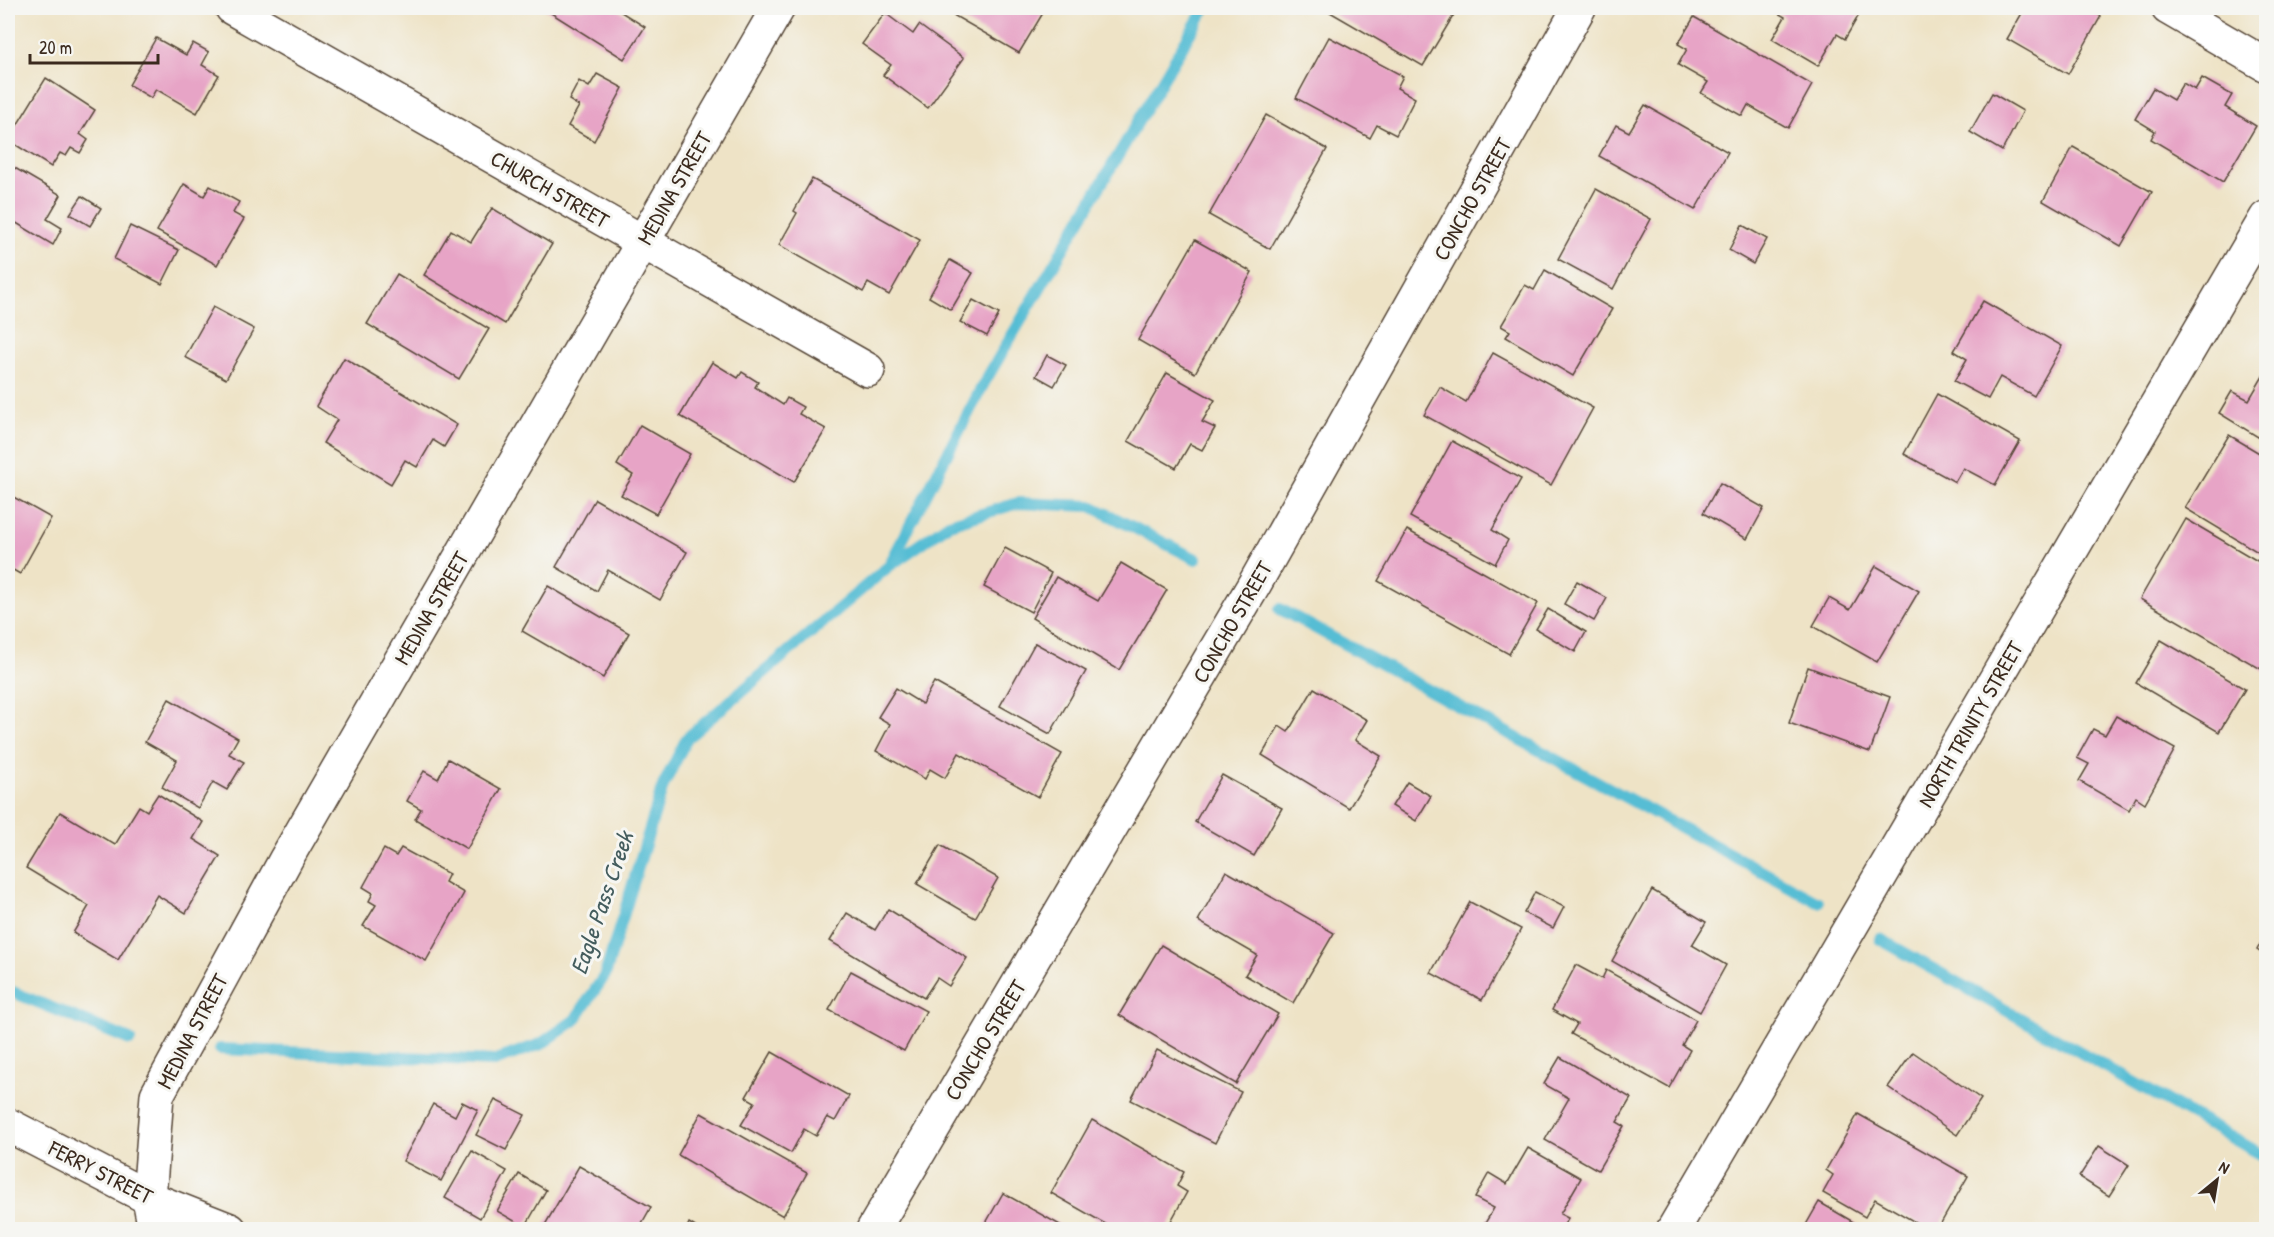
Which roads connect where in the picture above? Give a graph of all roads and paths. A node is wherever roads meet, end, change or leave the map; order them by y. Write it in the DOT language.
graph roads {
  1 [pos="232,8"];
  2 [pos="778,8"];
  3 [pos="1580,8"];
  4 [pos="2168,8"];
  5 [pos="2266,65"];
  6 [pos="2266,218"];
  7 [pos="643,242"];
  8 [pos="868,370"];
  9 [pos="8,1125"];
  10 [pos="149,1198"];
  11 [pos="156,1230"];
  12 [pos="230,1230"];
  13 [pos="873,1230"];
  14 [pos="1673,1230"];
  1 -- 7 [label="street, CHURCH STREET"];
  2 -- 7 [label="street, MEDINA STREET"];
  3 -- 13 [label="street, CONCHO STREET"];
  4 -- 5 [label="street"];
  6 -- 14 [label="street, NORTH TRINITY STREET"];
  7 -- 8 [label="street, CHURCH STREET"];
  7 -- 10 [label="street, MEDINA STREET"];
  9 -- 10 [label="street, FERRY STREET"];
  10 -- 11 [label="street, MEDINA STREET"];
  10 -- 12 [label="street, FERRY STREET"];
}
